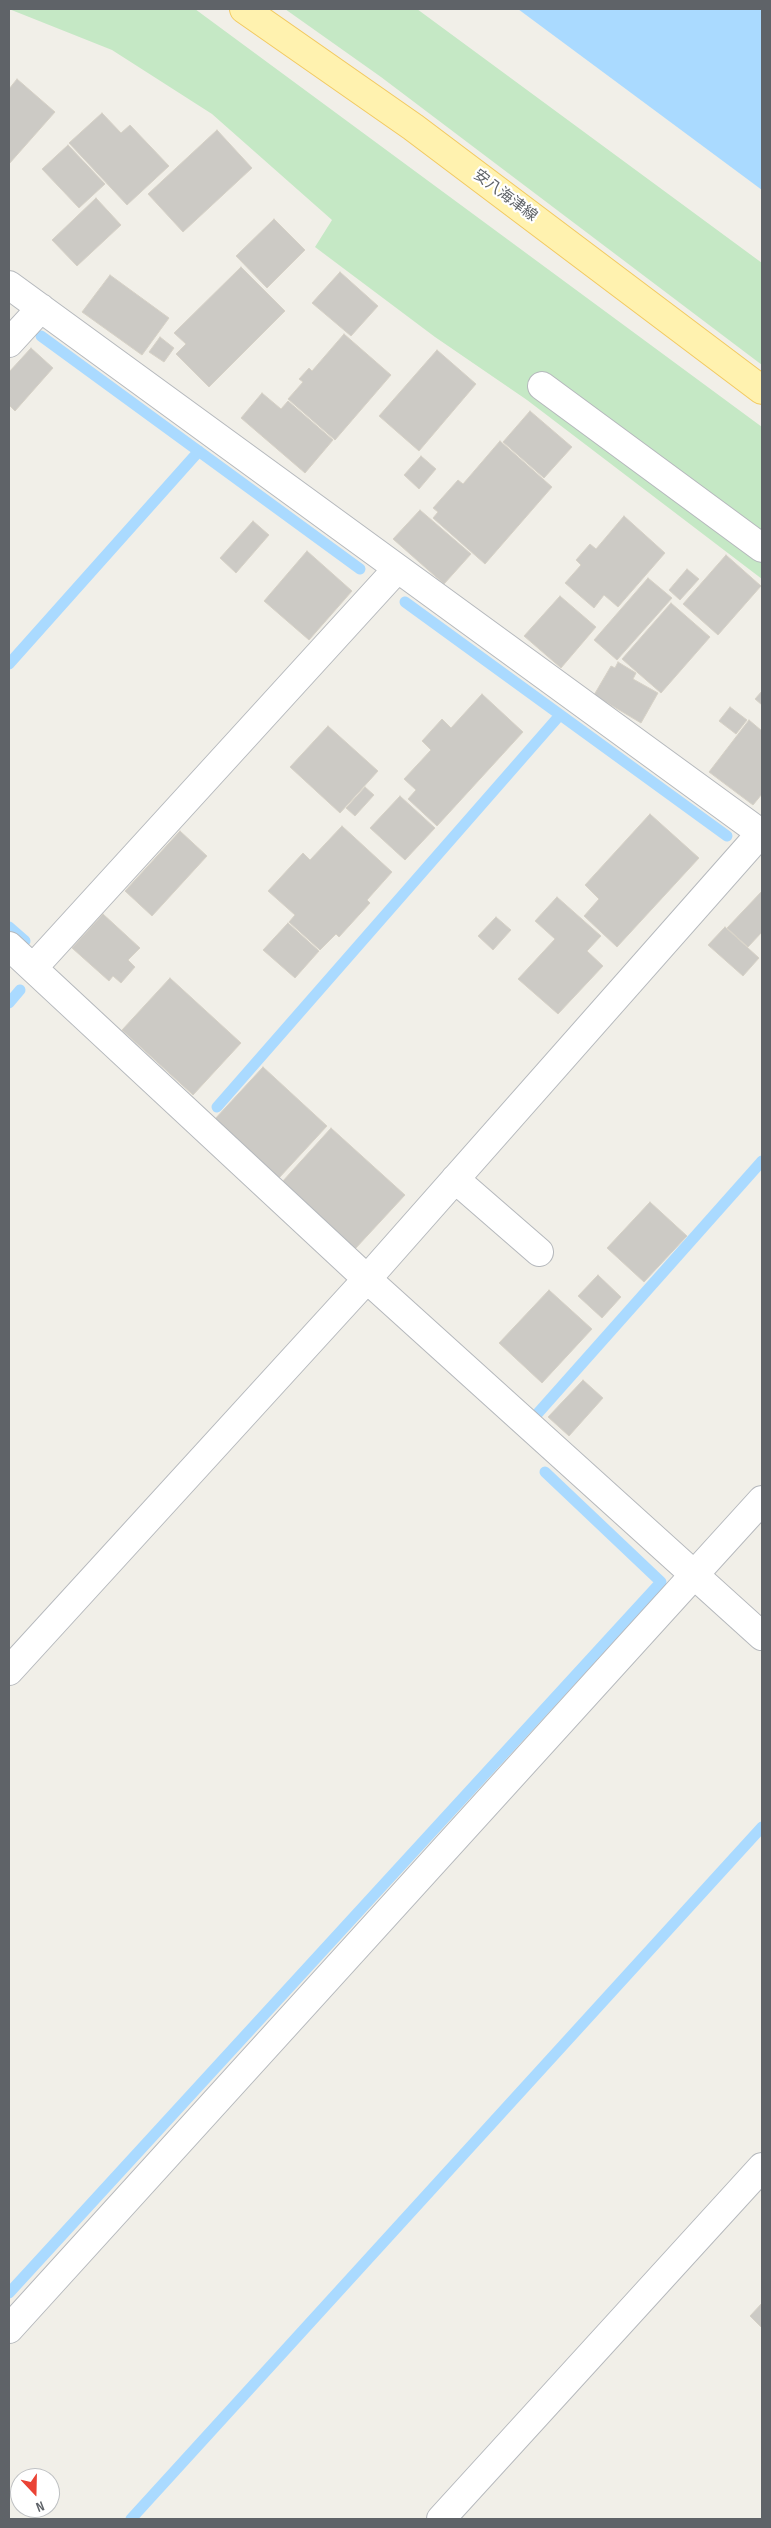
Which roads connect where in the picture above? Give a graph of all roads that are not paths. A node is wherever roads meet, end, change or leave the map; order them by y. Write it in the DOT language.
graph roads {
  1 [pos="244,9"];
  2 [pos="9,285"];
  3 [pos="41,308"];
  4 [pos="9,343"];
  5 [pos="542,386"];
  6 [pos="762,390"];
  7 [pos="762,548"];
  8 [pos="397,569"];
  9 [pos="762,833"];
  10 [pos="9,946"];
  11 [pos="33,968"];
  12 [pos="455,1179"];
  13 [pos="539,1252"];
  14 [pos="367,1279"];
  15 [pos="762,1500"];
  16 [pos="694,1574"];
  17 [pos="762,1636"];
  18 [pos="9,1670"];
  19 [pos="762,2167"];
  20 [pos="9,2329"];
  21 [pos="441,2519"];
  1 -- 6 [label="main road, 安八海津線"];
  2 -- 3 [label="street"];
  3 -- 4 [label="street"];
  3 -- 8 [label="street"];
  5 -- 7 [label="street"];
  8 -- 9 [label="street"];
  8 -- 11 [label="street"];
  9 -- 12 [label="street"];
  10 -- 11 [label="street"];
  11 -- 14 [label="street"];
  12 -- 13 [label="street"];
  12 -- 14 [label="street"];
  14 -- 16 [label="street"];
  14 -- 18 [label="street"];
  15 -- 16 [label="street"];
  16 -- 17 [label="street"];
  16 -- 20 [label="street"];
  19 -- 21 [label="street"];
}
